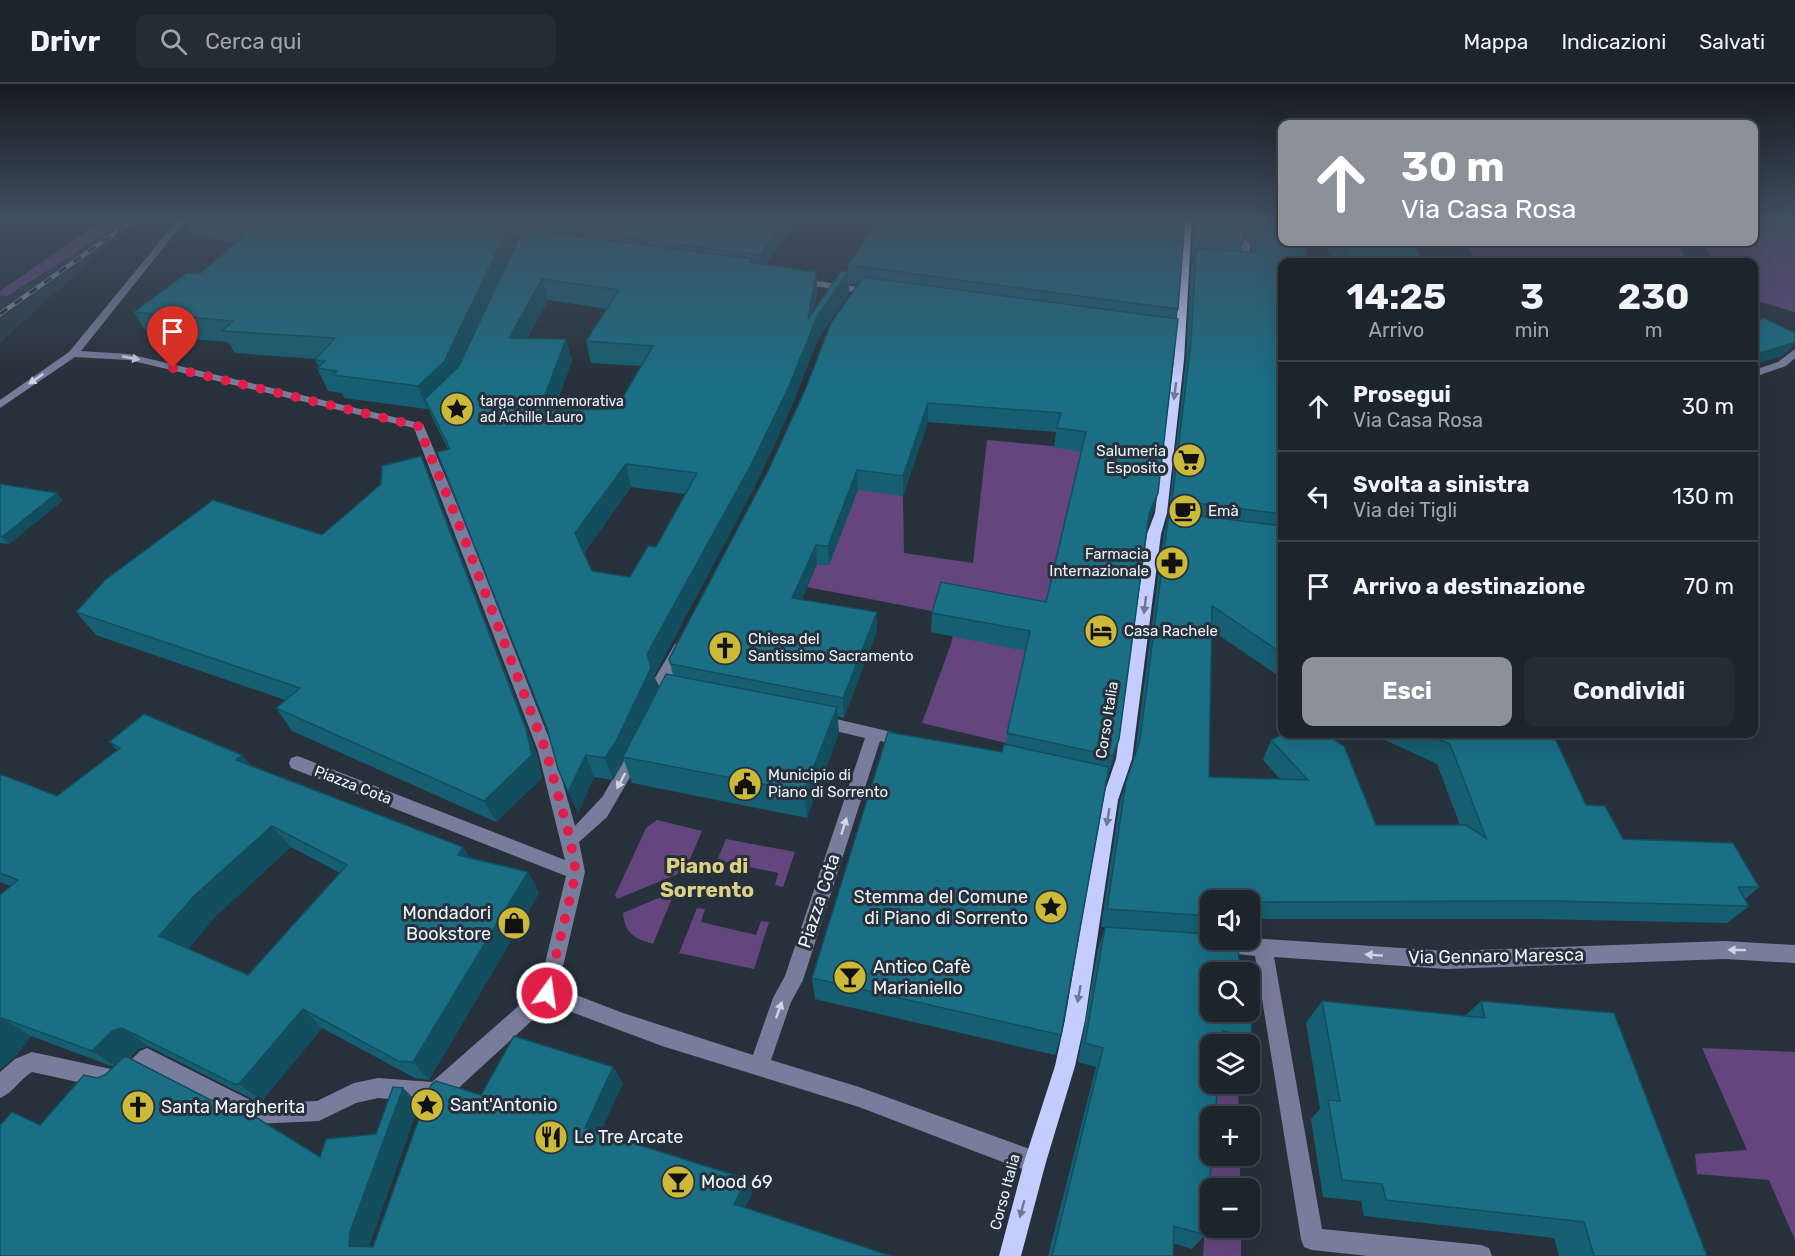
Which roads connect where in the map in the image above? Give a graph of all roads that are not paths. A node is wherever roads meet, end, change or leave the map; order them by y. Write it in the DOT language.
graph roads {
  1 [pos="139,273"];
  2 [pos="1184,273"];
  3 [pos="783,279"];
  4 [pos="883,293"];
  5 [pos="1795,352"];
  6 [pos="73,354"];
  7 [pos="1758,373"];
  8 [pos="0,405"];
  9 [pos="685,638"];
  10 [pos="670,696"];
  11 [pos="808,719"];
  12 [pos="646,734"];
  13 [pos="874,734"];
  14 [pos="920,743"];
  15 [pos="297,763"];
  16 [pos="1096,780"];
  17 [pos="1115,785"];
  18 [pos="570,838"];
  19 [pos="576,873"];
  20 [pos="1260,948"];
  21 [pos="1263,948"];
  22 [pos="1795,954"];
  23 [pos="547,993"];
  24 [pos="759,1065"];
  25 [pos="0,1088"];
  26 [pos="1035,1162"];
  27 [pos="1010,1256"];
  28 [pos="1481,1256"];
  1 -- 6 [label="street"];
  2 -- 17 [label="main road, Corso Italia, one-way"];
  3 -- 4 [label="street"];
  5 -- 7 [label="street"];
  6 -- 8 [label="street, one-way"];
  6 -- 18 [label="street, one-way"];
  9 -- 10 [label="street"];
  11 -- 13 [label="street"];
  12 -- 18 [label="street, one-way"];
  13 -- 14 [label="street"];
  24 -- 13 [label="street, Piazza Cota, one-way"];
  15 -- 19 [label="street, Piazza Cota"];
  16 -- 17 [label="street"];
  17 -- 26 [label="main road, Corso Italia, one-way"];
  18 -- 19 [label="street"];
  19 -- 23 [label="street"];
  20 -- 21 [label="street, Via Gennaro Maresca"];
  22 -- 21 [label="street, Via Gennaro Maresca, one-way"];
  21 -- 28 [label="street"];
  23 -- 24 [label="street"];
  23 -- 25 [label="street"];
  24 -- 26 [label="street"];
  26 -- 27 [label="main road, Corso Italia, one-way"];
}
